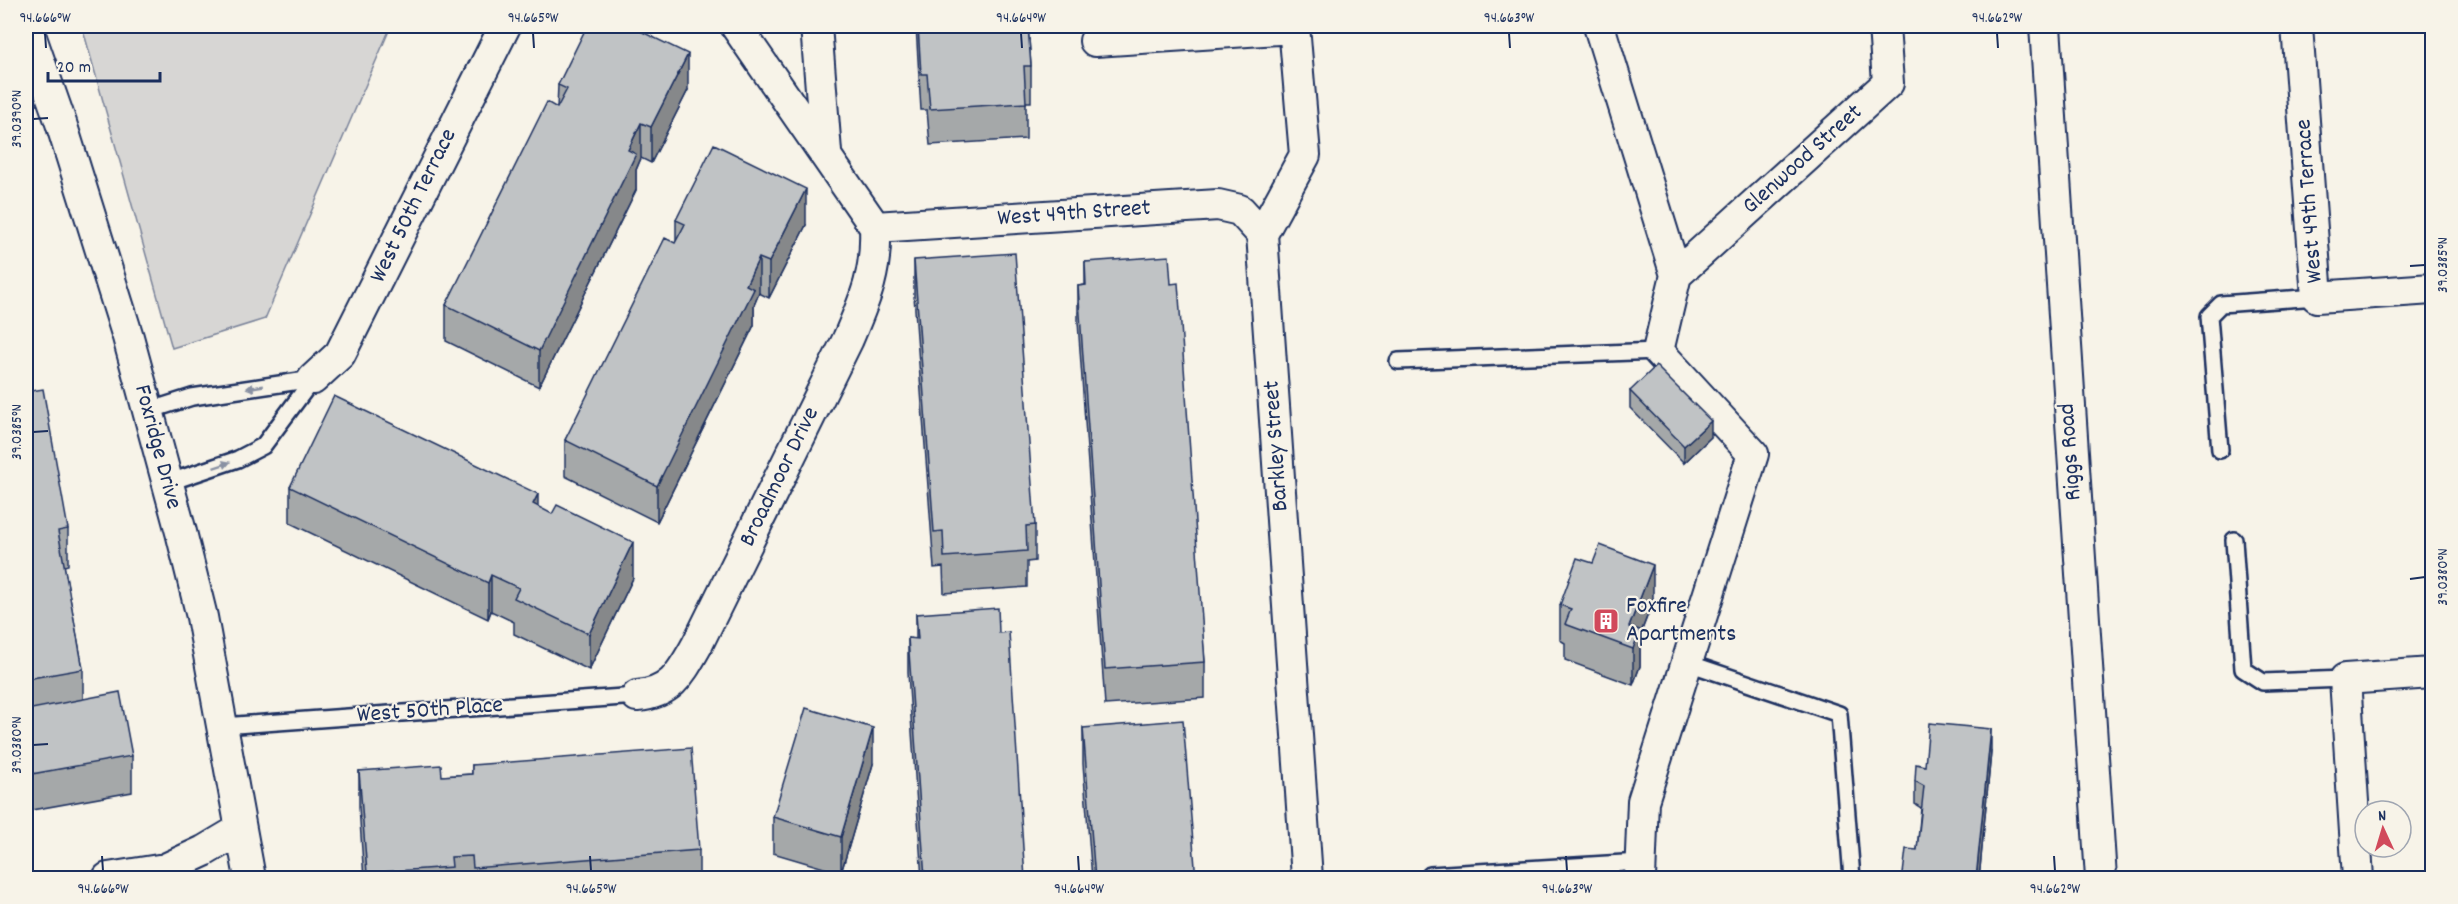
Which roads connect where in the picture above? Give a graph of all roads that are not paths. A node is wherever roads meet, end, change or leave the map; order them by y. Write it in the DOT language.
graph roads {
  1 [pos="27,26"];
  2 [pos="505,26"];
  3 [pos="736,26"];
  4 [pos="816,26"];
  5 [pos="1599,26"];
  6 [pos="1884,26"];
  7 [pos="2045,26"];
  8 [pos="2297,26"];
  9 [pos="1295,27"];
  10 [pos="1095,41"];
  11 [pos="826,155"];
  12 [pos="875,227"];
  13 [pos="1262,234"];
  14 [pos="1676,275"];
  15 [pos="2433,289"];
  16 [pos="2317,297"];
  17 [pos="1658,351"];
  18 [pos="1398,361"];
  19 [pos="313,378"];
  20 [pos="148,411"];
  21 [pos="2220,450"];
  22 [pos="167,483"];
  23 [pos="2234,540"];
  24 [pos="1688,663"];
  25 [pos="2433,673"];
  26 [pos="2345,679"];
  27 [pos="637,696"];
  28 [pos="223,726"];
  29 [pos="241,829"];
  30 [pos="1640,870"];
  31 [pos="1430,875"];
  32 [pos="108,879"];
  33 [pos="250,879"];
  34 [pos="1307,879"];
  35 [pos="1852,879"];
  36 [pos="2101,879"];
  37 [pos="2358,879"];
  1 -- 20 [label="street, Foxridge Drive"];
  2 -- 19 [label="street, West 50th Terrace"];
  3 -- 11 [label="street"];
  4 -- 11 [label="street"];
  5 -- 14 [label="street"];
  6 -- 14 [label="street, Glenwood Street"];
  7 -- 36 [label="street, Riggs Road"];
  8 -- 16 [label="street, West 49th Terrace"];
  9 -- 10 [label="street"];
  9 -- 13 [label="street"];
  11 -- 12 [label="street"];
  12 -- 13 [label="street, West 49th Street"];
  12 -- 27 [label="street, Broadmoor Drive"];
  13 -- 34 [label="street, Barkley Street"];
  14 -- 17 [label="street"];
  15 -- 16 [label="street, West 49th Terrace"];
  16 -- 21 [label="lane"];
  17 -- 18 [label="lane"];
  17 -- 24 [label="street"];
  19 -- 20 [label="lane, one-way"];
  22 -- 19 [label="lane, one-way"];
  20 -- 22 [label="street, Foxridge Drive"];
  22 -- 28 [label="street, Foxridge Drive"];
  23 -- 26 [label="lane"];
  24 -- 30 [label="street"];
  24 -- 35 [label="lane"];
  25 -- 26 [label="street"];
  26 -- 37 [label="street"];
  27 -- 28 [label="lane, West 50th Place"];
  28 -- 29 [label="street, Foxridge Drive"];
  29 -- 32 [label="street"];
  29 -- 33 [label="street, Foxridge Drive"];
  30 -- 31 [label="lane"];
}
